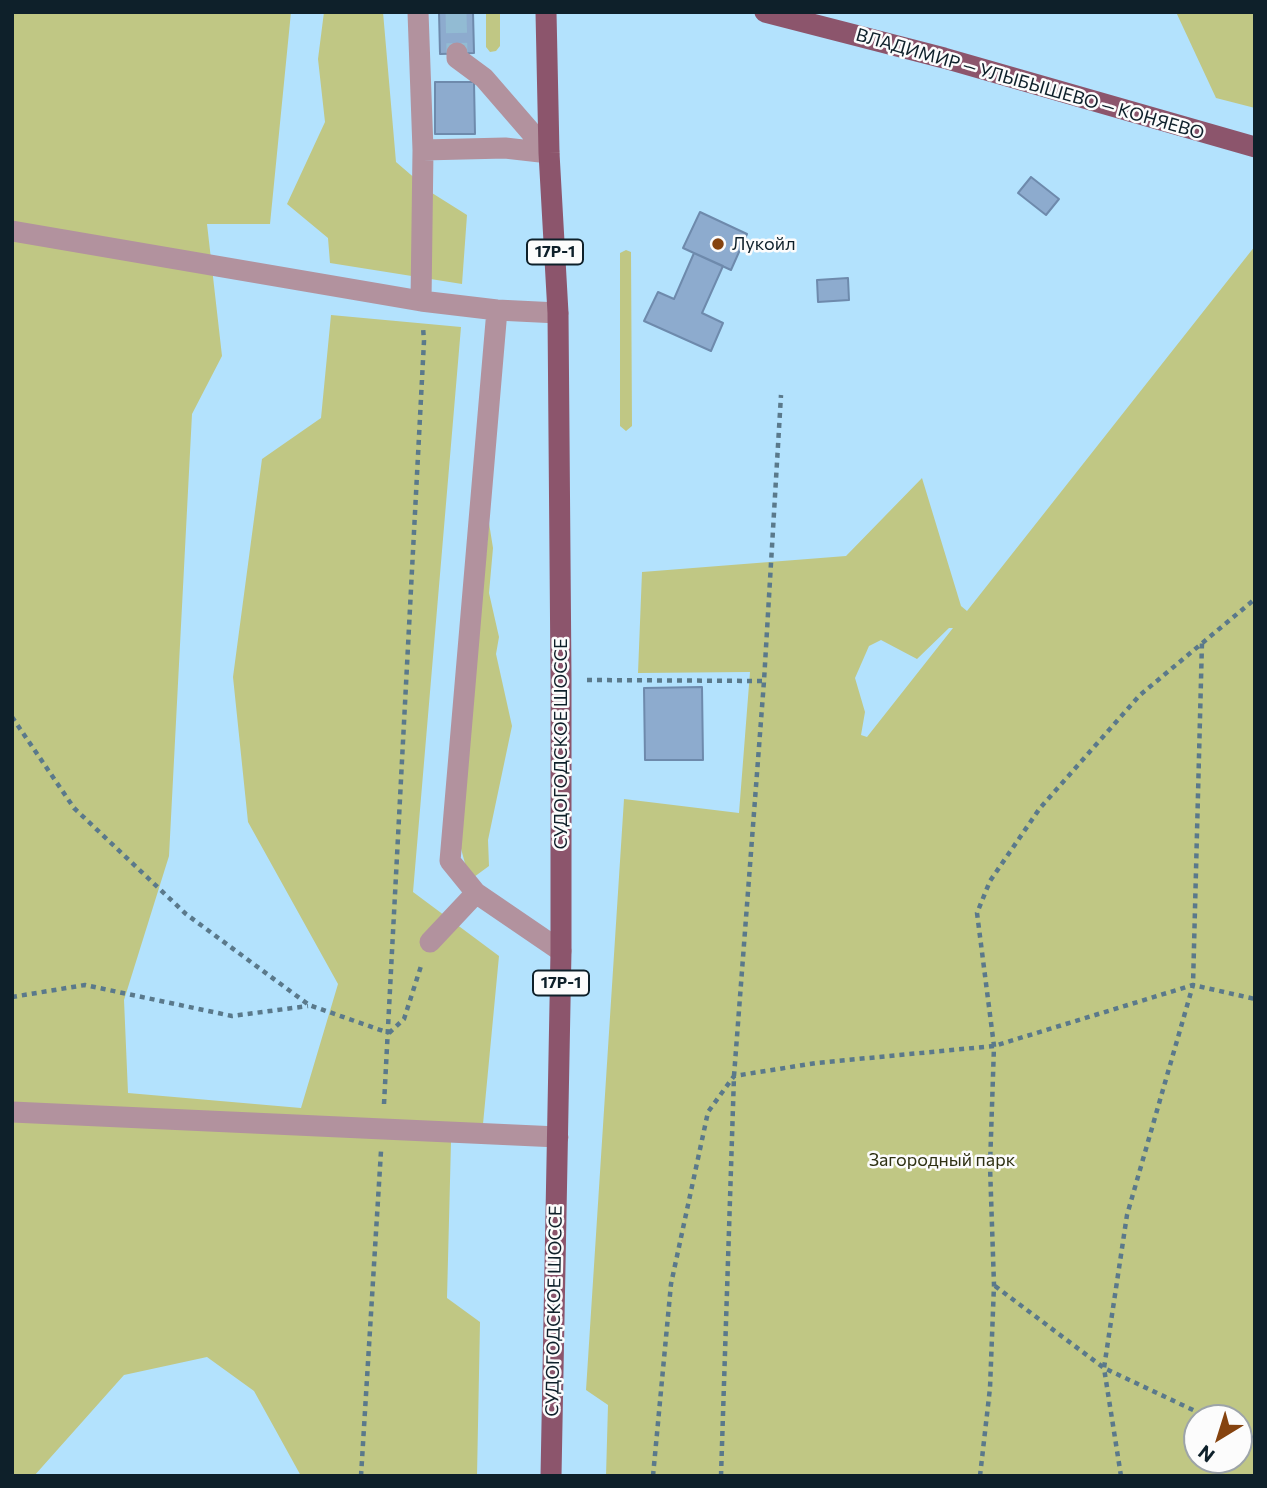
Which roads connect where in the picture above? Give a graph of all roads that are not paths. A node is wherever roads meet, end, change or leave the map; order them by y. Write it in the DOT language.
graph roads {
  1 [pos="418,12"];
  2 [pos="765,12"];
  3 [pos="550,13"];
  4 [pos="457,54"];
  5 [pos="1255,147"];
  6 [pos="422,150"];
  7 [pos="549,153"];
  8 [pos="12,231"];
  9 [pos="421,301"];
  10 [pos="497,310"];
  11 [pos="558,313"];
  12 [pos="476,893"];
  13 [pos="430,942"];
  14 [pos="561,951"];
  15 [pos="12,1112"];
  16 [pos="558,1137"];
  17 [pos="551,1476"];
  1 -- 6 [label="street"];
  2 -- 5 [label="main road, ВЛАДИМИР — УЛЫБЫШЕВО — КОНЯЕВО"];
  3 -- 7 [label="main road, СУДОГОДСКОЕ ШОССЕ / 17Р-1"];
  4 -- 7 [label="street"];
  6 -- 7 [label="street"];
  6 -- 9 [label="street"];
  7 -- 11 [label="main road, СУДОГОДСКОЕ ШОССЕ / 17Р-1"];
  8 -- 9 [label="street"];
  9 -- 10 [label="street"];
  10 -- 11 [label="street"];
  10 -- 12 [label="street"];
  11 -- 14 [label="main road, СУДОГОДСКОЕ ШОССЕ / 17Р-1"];
  12 -- 13 [label="street"];
  12 -- 14 [label="street"];
  14 -- 16 [label="main road, СУДОГОДСКОЕ ШОССЕ / 17Р-1"];
  15 -- 16 [label="street"];
  16 -- 17 [label="main road, СУДОГОДСКОЕ ШОССЕ / 17Р-1"];
}
